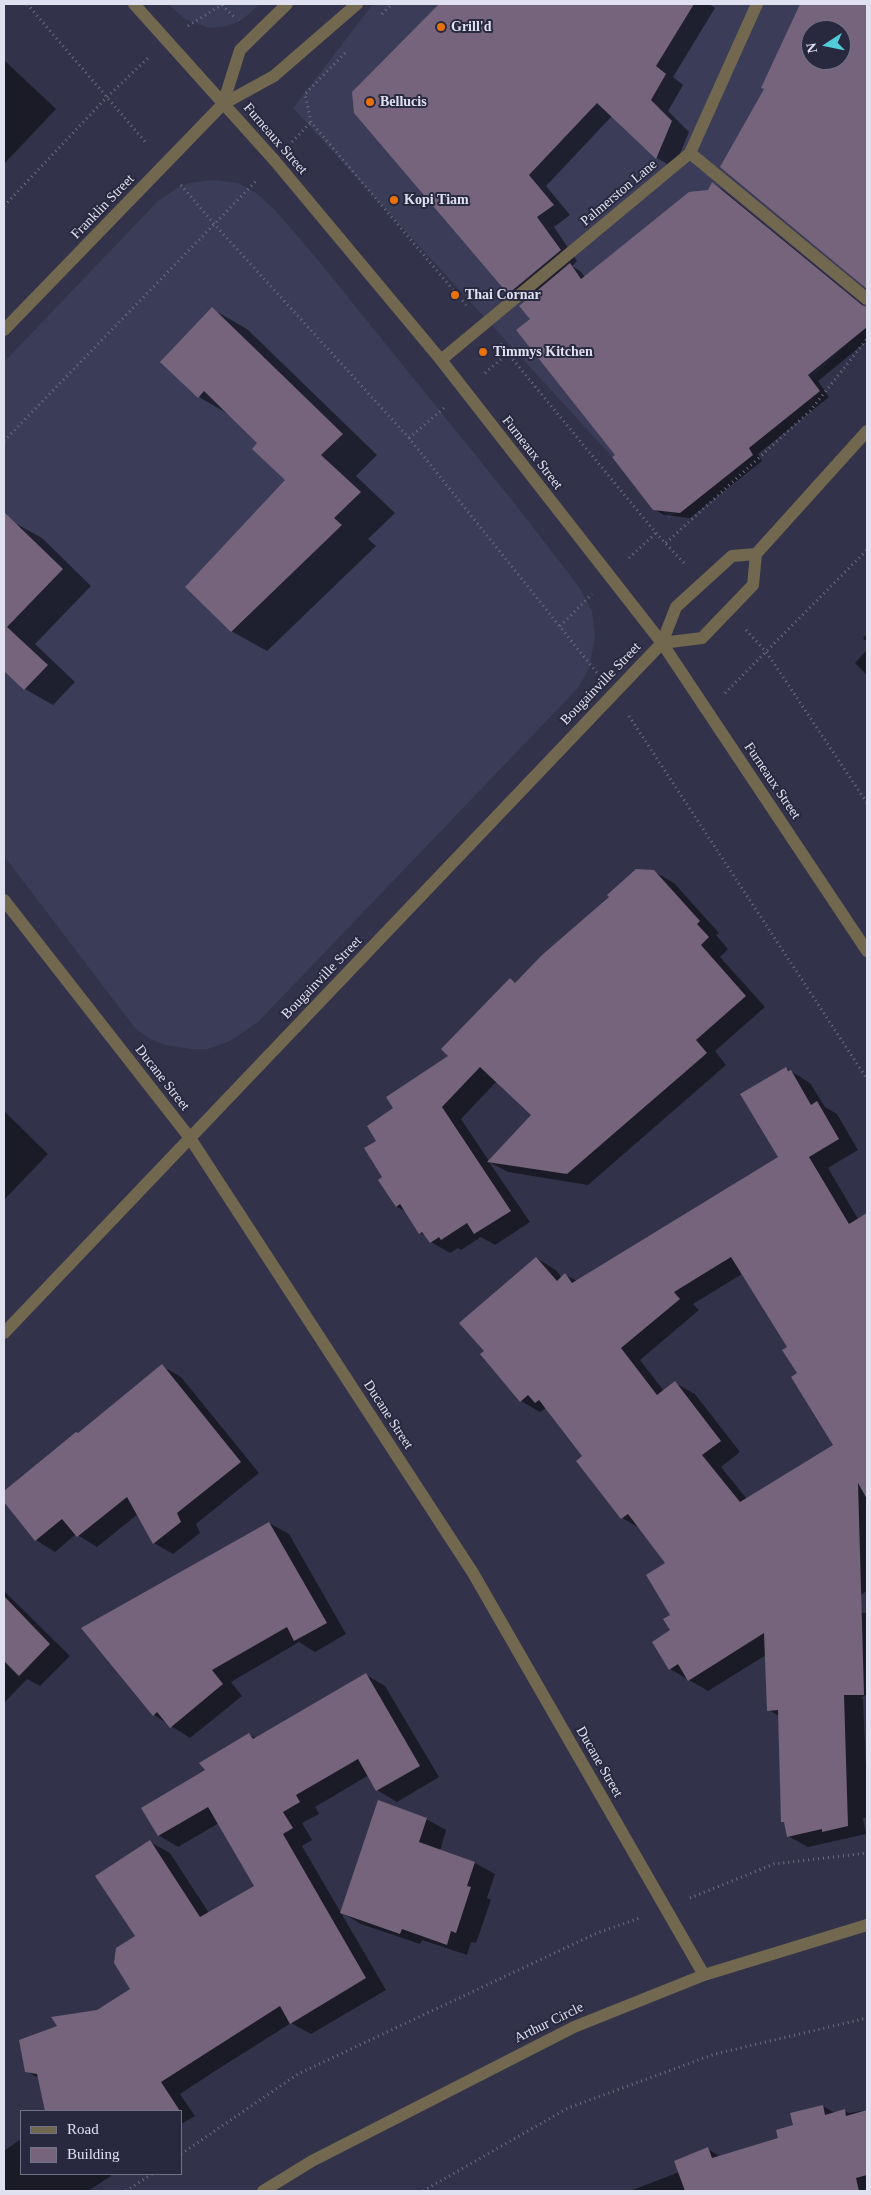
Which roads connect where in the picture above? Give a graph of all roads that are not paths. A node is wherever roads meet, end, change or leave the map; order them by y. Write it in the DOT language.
graph roads {
  1 [pos="134,4"];
  2 [pos="287,4"];
  3 [pos="357,4"];
  4 [pos="757,4"];
  5 [pos="223,104"];
  6 [pos="690,153"];
  7 [pos="867,299"];
  8 [pos="4,330"];
  9 [pos="441,360"];
  10 [pos="867,430"];
  11 [pos="756,554"];
  12 [pos="662,643"];
  13 [pos="4,900"];
  14 [pos="867,951"];
  15 [pos="190,1138"];
  16 [pos="4,1333"];
  17 [pos="867,1925"];
  18 [pos="704,1975"];
  19 [pos="263,2191"];
  1 -- 5 [label="street, Furneaux Street"];
  2 -- 5 [label="street, Franklin Street"];
  3 -- 5 [label="street, Franklin Street"];
  4 -- 6 [label="street, Palmerston Lane"];
  5 -- 8 [label="street, Franklin Street"];
  5 -- 9 [label="street, Furneaux Street"];
  6 -- 7 [label="street"];
  6 -- 9 [label="street, Palmerston Lane"];
  9 -- 12 [label="street, Furneaux Street"];
  10 -- 11 [label="street"];
  11 -- 12 [label="street, Bougainville Street"];
  11 -- 12 [label="street, Bougainville Street"];
  12 -- 14 [label="street, Furneaux Street"];
  12 -- 15 [label="street, Bougainville Street"];
  13 -- 15 [label="street, Ducane Street"];
  15 -- 16 [label="street, Bougainville Street"];
  15 -- 18 [label="street, Ducane Street"];
  17 -- 18 [label="street, Arthur Circle"];
  18 -- 19 [label="street, Arthur Circle"];
}
